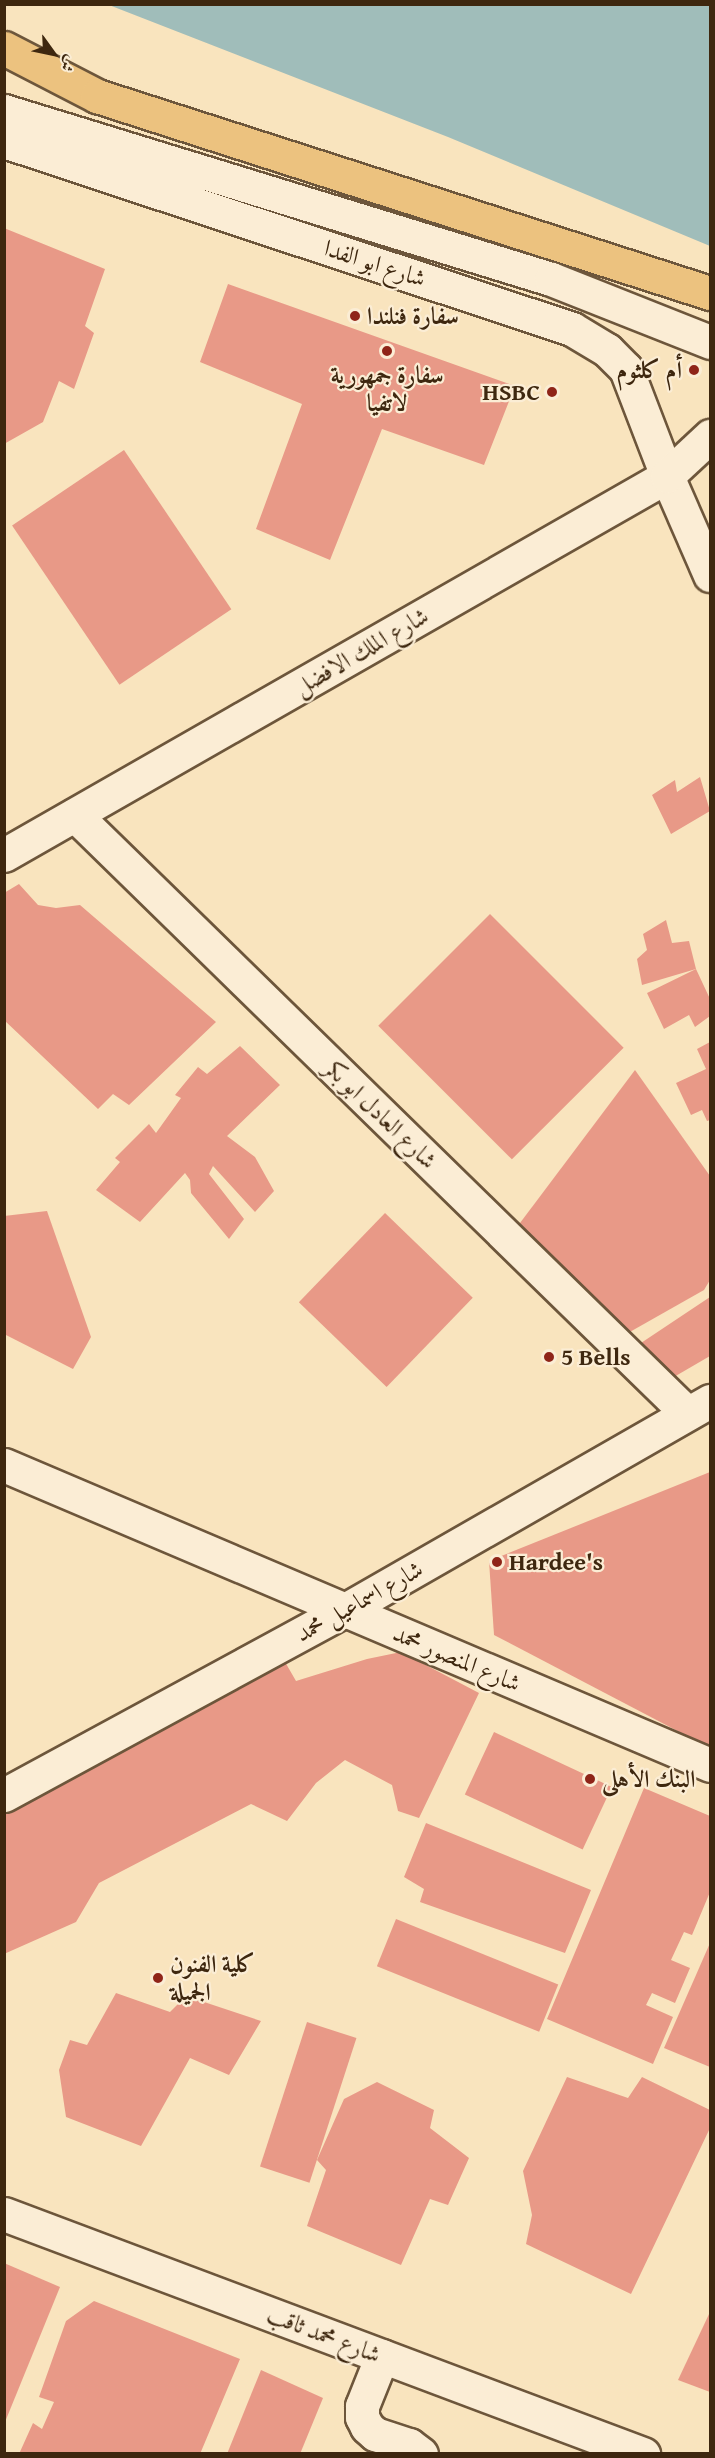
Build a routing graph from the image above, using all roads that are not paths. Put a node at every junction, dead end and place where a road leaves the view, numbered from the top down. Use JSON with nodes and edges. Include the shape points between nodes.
{"nodes":[{"id":1,"x":4,"y":48,"type":"edge"},
{"id":2,"x":8,"y":122,"type":"edge"},
{"id":3,"x":711,"y":293,"type":"edge"},
{"id":4,"x":711,"y":342,"type":"edge"},
{"id":5,"x":711,"y":436,"type":"edge"},
{"id":6,"x":667,"y":476,"type":"junction"},
{"id":7,"x":711,"y":575,"type":"edge"},
{"id":8,"x":75,"y":815,"type":"junction"},
{"id":9,"x":4,"y":855,"type":"edge"},
{"id":10,"x":699,"y":1407,"type":"edge"},
{"id":11,"x":4,"y":1465,"type":"edge"},
{"id":12,"x":345,"y":1610,"type":"junction"},
{"id":13,"x":711,"y":1766,"type":"edge"},
{"id":14,"x":4,"y":1795,"type":"edge"},
{"id":15,"x":4,"y":2214,"type":"edge"},
{"id":16,"x":382,"y":2356,"type":"junction"},
{"id":17,"x":421,"y":2454,"type":"edge"},
{"id":18,"x":643,"y":2454,"type":"edge"}],
"edges":[{"from":1,"to":3,"type":"highway","via":[[97,96]]},
{"from":2,"to":4,"type":"street","name":"شارع ابو الفدا","via":[[551,279]]},
{"from":2,"to":6,"type":"street","name":"شارع ابو الفدا","via":[[572,329],[607,350],[626,369]]},
{"from":5,"to":6,"type":"street","name":"شارع الملك الافضل"},
{"from":6,"to":7,"type":"street","name":"شارع ابو الفدا"},
{"from":6,"to":8,"type":"street","name":"شارع الملك الافضل"},
{"from":8,"to":9,"type":"street","name":"شارع الملك الافضل"},
{"from":8,"to":10,"type":"street","name":"شارع العادل ابو بكر"},
{"from":10,"to":12,"type":"street","name":"شارع اسماعيل محمد"},
{"from":11,"to":12,"type":"street","name":"شارع المنصور محمد"},
{"from":12,"to":13,"type":"street","name":"شارع المنصور محمد"},
{"from":12,"to":14,"type":"street","name":"شارع اسماعيل محمد"},
{"from":15,"to":16,"type":"street","name":"شارع محمد ثاقب"},
{"from":16,"to":17,"type":"street","via":[[362,2406],[362,2417],[375,2434],[409,2445]]},
{"from":16,"to":18,"type":"street","name":"شارع محمد ثاقب"}]}
